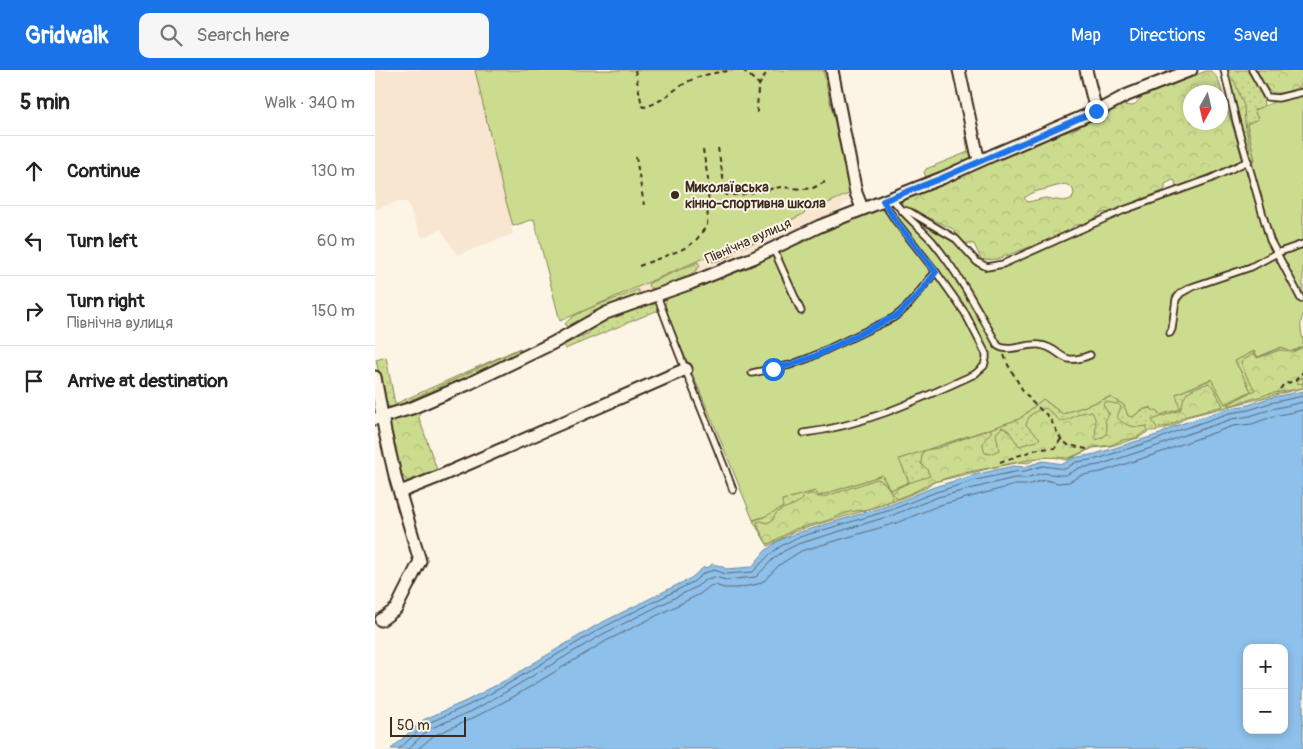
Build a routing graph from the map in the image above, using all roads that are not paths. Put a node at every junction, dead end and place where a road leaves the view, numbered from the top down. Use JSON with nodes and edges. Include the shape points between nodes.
{"nodes":[{"id":1,"x":832,"y":70,"type":"edge"},
{"id":2,"x":959,"y":70,"type":"edge"},
{"id":3,"x":1086,"y":70,"type":"edge"},
{"id":4,"x":1191,"y":70,"type":"edge"},
{"id":5,"x":1224,"y":70,"type":"edge"},
{"id":6,"x":1252,"y":70,"type":"edge"},
{"id":7,"x":1303,"y":92,"type":"edge"},
{"id":8,"x":1096,"y":111,"type":"junction"},
{"id":9,"x":980,"y":160,"type":"junction"},
{"id":10,"x":1248,"y":161,"type":"junction"},
{"id":11,"x":888,"y":199,"type":"junction"},
{"id":12,"x":862,"y":208,"type":"junction"},
{"id":13,"x":903,"y":210,"type":"junction"},
{"id":14,"x":1303,"y":244,"type":"edge"},
{"id":15,"x":773,"y":248,"type":"junction"},
{"id":16,"x":1277,"y":254,"type":"junction"},
{"id":17,"x":936,"y":272,"type":"junction"},
{"id":18,"x":657,"y":295,"type":"junction"},
{"id":19,"x":1301,"y":299,"type":"dead end"},
{"id":20,"x":801,"y":312,"type":"dead end"},
{"id":21,"x":1170,"y":333,"type":"dead end"},
{"id":22,"x":1090,"y":355,"type":"dead end"},
{"id":23,"x":686,"y":369,"type":"junction"},
{"id":24,"x":752,"y":373,"type":"dead end"},
{"id":25,"x":375,"y":377,"type":"edge"},
{"id":26,"x":379,"y":418,"type":"edge"},
{"id":27,"x":804,"y":433,"type":"dead end"},
{"id":28,"x":733,"y":490,"type":"dead end"},
{"id":29,"x":400,"y":492,"type":"junction"},
{"id":30,"x":381,"y":620,"type":"dead end"}],
"edges":[{"from":1,"to":12,"type":"street","via":[[856,193]]},
{"from":2,"to":9,"type":"street"},
{"from":3,"to":8,"type":"street"},
{"from":4,"to":8,"type":"street","name":"Північна вулиця"},
{"from":5,"to":10,"type":"lane"},
{"from":6,"to":7,"type":"lane","via":[[1267,97],[1278,98]]},
{"from":8,"to":9,"type":"street","name":"Північна вулиця"},
{"from":9,"to":11,"type":"street","name":"Північна вулиця"},
{"from":10,"to":13,"type":"lane","via":[[1210,179],[1123,210],[1003,264],[987,267],[977,262],[956,239]]},
{"from":10,"to":16,"type":"lane","via":[[1269,240]]},
{"from":11,"to":12,"type":"street","name":"Північна вулиця"},
{"from":11,"to":13,"type":"lane"},
{"from":11,"to":17,"type":"lane","via":[[895,220]]},
{"from":12,"to":15,"type":"street","name":"Північна вулиця"},
{"from":13,"to":22,"type":"lane","via":[[952,267],[998,346],[1039,344],[1073,360]]},
{"from":14,"to":16,"type":"lane"},
{"from":15,"to":18,"type":"street","name":"Північна вулиця"},
{"from":15,"to":20,"type":"lane"},
{"from":16,"to":19,"type":"lane"},
{"from":16,"to":21,"type":"lane","via":[[1181,293],[1175,299]]},
{"from":17,"to":24,"type":"lane","via":[[917,296],[893,318],[809,358]]},
{"from":17,"to":27,"type":"lane","via":[[965,313],[986,354],[984,366],[975,374],[896,408],[837,428]]},
{"from":18,"to":23,"type":"lane"},
{"from":18,"to":26,"type":"street","name":"Північна вулиця","via":[[606,313],[468,384]]},
{"from":23,"to":28,"type":"lane"},
{"from":23,"to":29,"type":"street"},
{"from":25,"to":26,"type":"street"},
{"from":26,"to":29,"type":"street"},
{"from":29,"to":30,"type":"street","via":[[420,562],[396,609]]}]}
